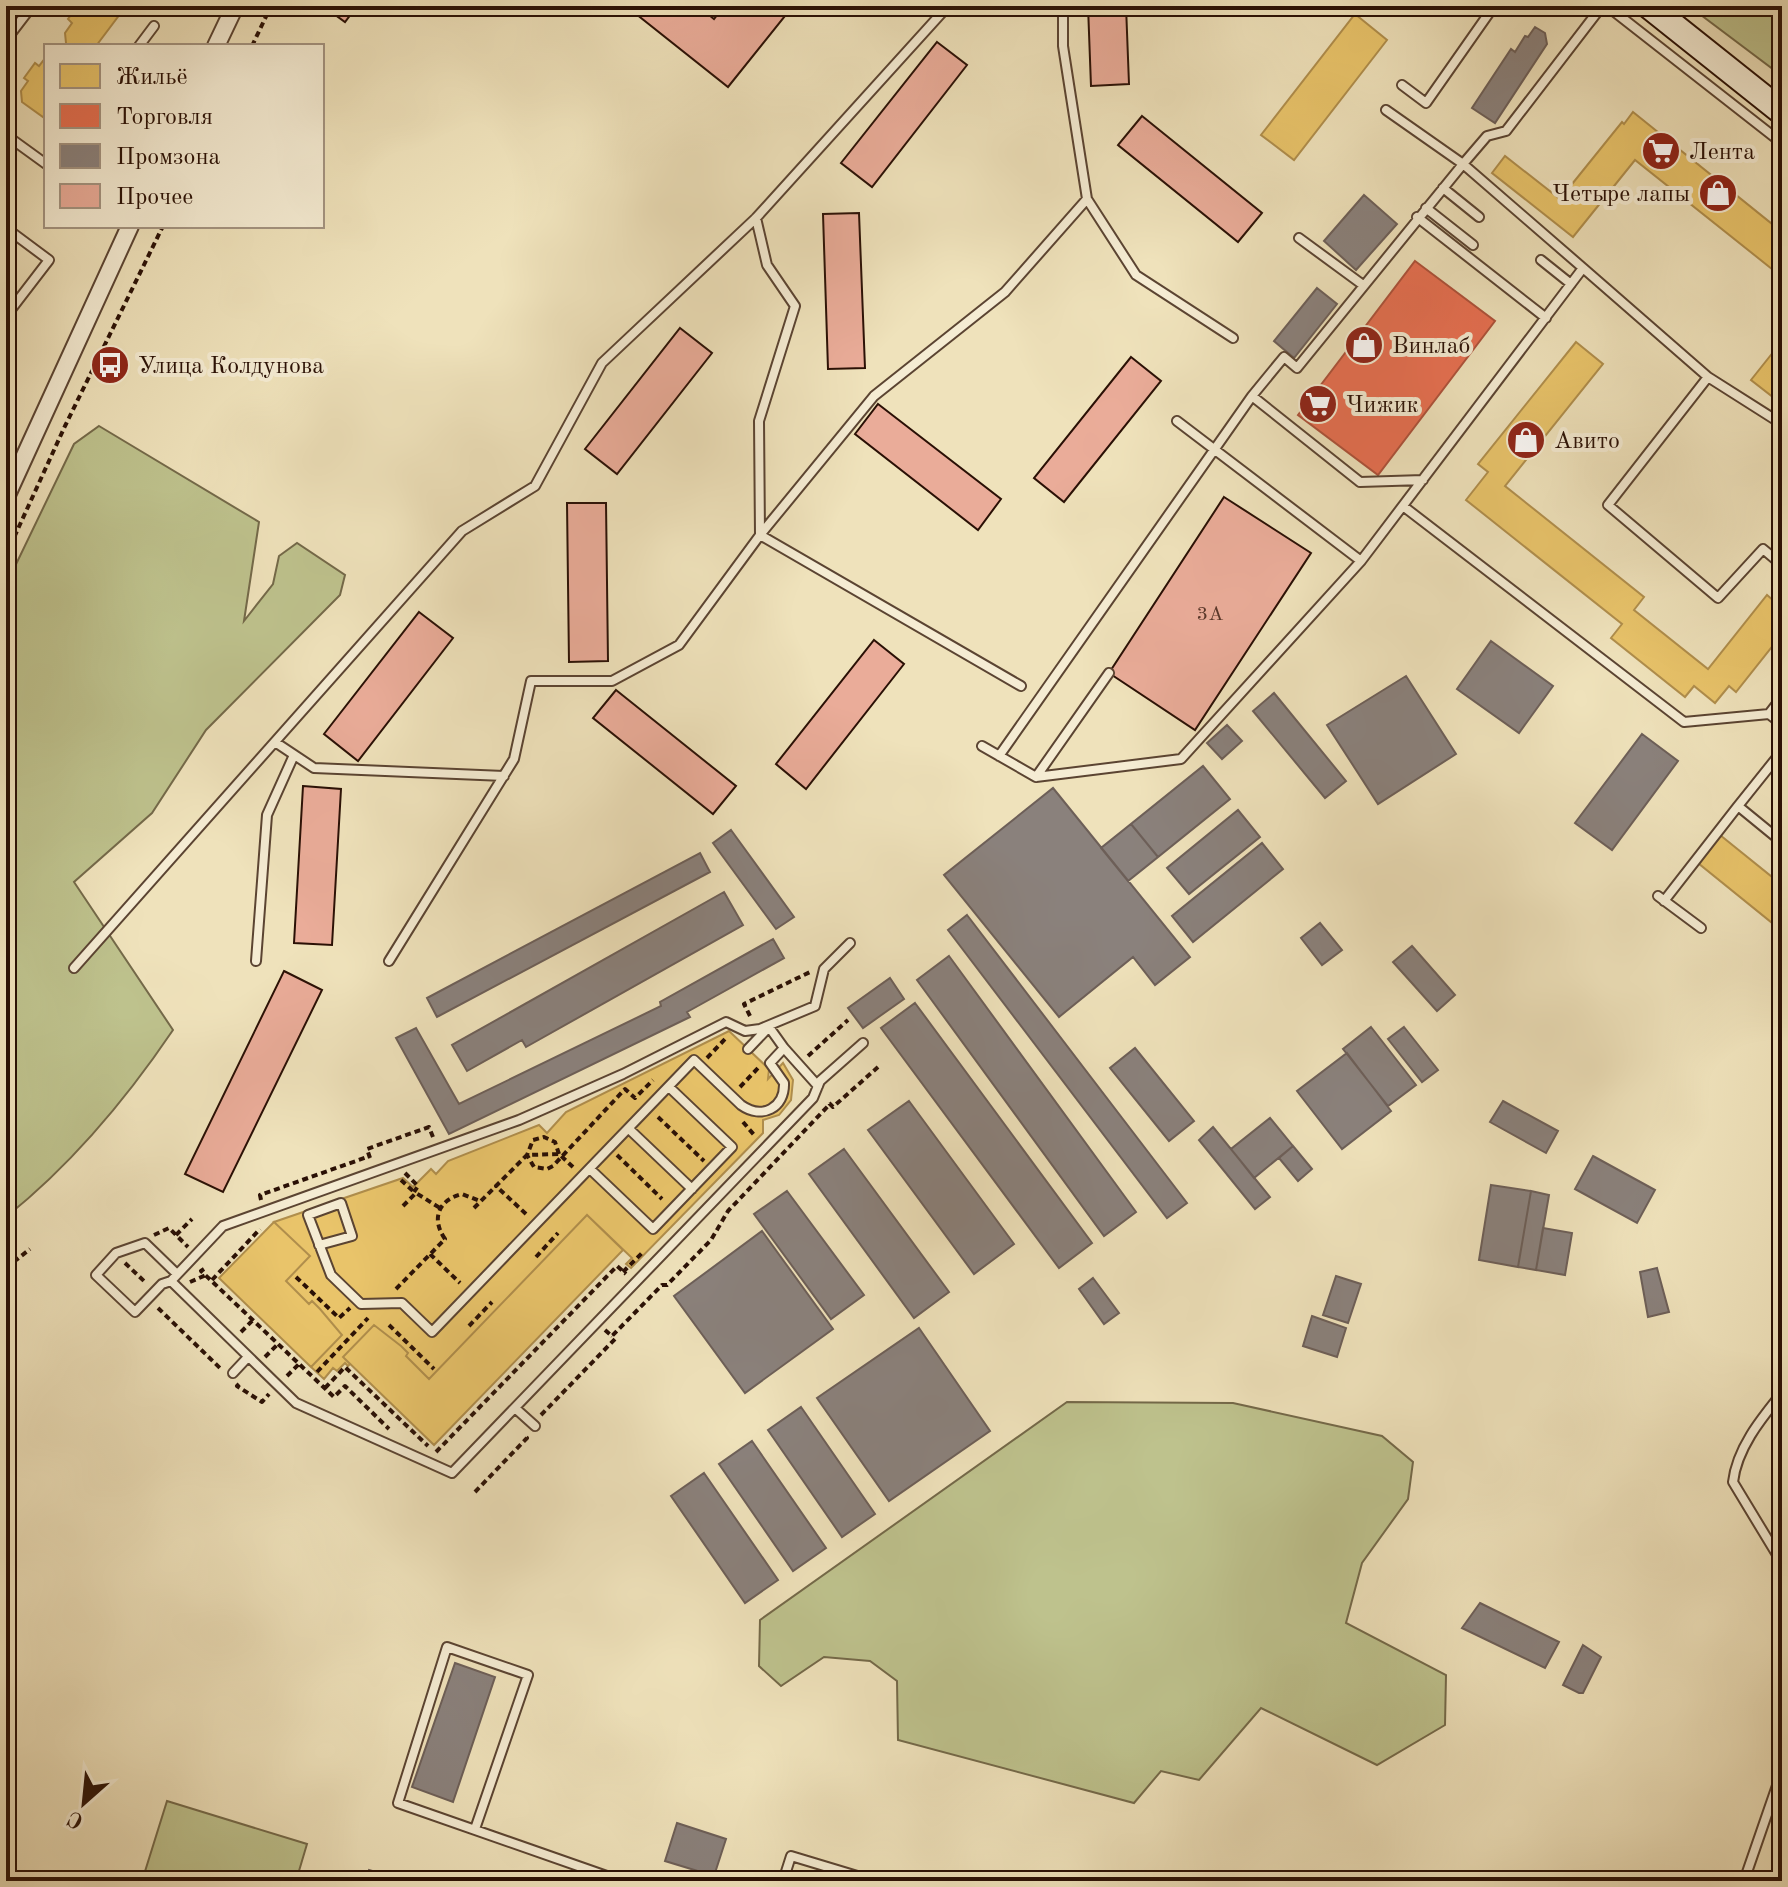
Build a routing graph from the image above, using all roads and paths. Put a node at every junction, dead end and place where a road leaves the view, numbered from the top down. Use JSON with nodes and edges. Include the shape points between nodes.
{"nodes":[{"id":1,"x":32,"y":6,"type":"edge"},
{"id":2,"x":235,"y":6,"type":"edge"},
{"id":3,"x":271,"y":6,"type":"edge"},
{"id":4,"x":948,"y":6,"type":"edge"},
{"id":5,"x":1063,"y":6,"type":"edge"},
{"id":6,"x":1494,"y":6,"type":"edge"},
{"id":7,"x":1604,"y":6,"type":"edge"},
{"id":8,"x":1649,"y":6,"type":"edge"},
{"id":9,"x":154,"y":26,"type":"dead end"},
{"id":10,"x":6,"y":40,"type":"edge"},
{"id":11,"x":140,"y":44,"type":"edge"},
{"id":12,"x":217,"y":44,"type":"edge"},
{"id":13,"x":253,"y":44,"type":"edge"},
{"id":14,"x":1402,"y":85,"type":"dead end"},
{"id":15,"x":1386,"y":110,"type":"dead end"},
{"id":16,"x":1782,"y":112,"type":"edge"},
{"id":17,"x":6,"y":135,"type":"edge"},
{"id":18,"x":1782,"y":143,"type":"edge"},
{"id":19,"x":44,"y":163,"type":"edge"},
{"id":20,"x":1463,"y":164,"type":"junction"},
{"id":21,"x":1443,"y":188,"type":"junction"},
{"id":22,"x":1087,"y":199,"type":"junction"},
{"id":23,"x":1426,"y":208,"type":"junction"},
{"id":24,"x":1417,"y":217,"type":"junction"},
{"id":25,"x":1479,"y":217,"type":"dead end"},
{"id":26,"x":756,"y":218,"type":"junction"},
{"id":27,"x":6,"y":228,"type":"edge"},
{"id":28,"x":128,"y":228,"type":"edge"},
{"id":29,"x":162,"y":228,"type":"edge"},
{"id":30,"x":1299,"y":238,"type":"dead end"},
{"id":31,"x":1473,"y":245,"type":"dead end"},
{"id":32,"x":1541,"y":260,"type":"dead end"},
{"id":33,"x":1583,"y":268,"type":"junction"},
{"id":34,"x":1571,"y":284,"type":"junction"},
{"id":35,"x":1363,"y":285,"type":"junction"},
{"id":36,"x":6,"y":316,"type":"edge"},
{"id":37,"x":1546,"y":318,"type":"junction"},
{"id":38,"x":1233,"y":338,"type":"dead end"},
{"id":39,"x":1708,"y":377,"type":"junction"},
{"id":40,"x":1252,"y":396,"type":"junction"},
{"id":41,"x":1177,"y":421,"type":"dead end"},
{"id":42,"x":1782,"y":424,"type":"edge"},
{"id":43,"x":1213,"y":449,"type":"junction"},
{"id":44,"x":1423,"y":480,"type":"junction"},
{"id":45,"x":6,"y":497,"type":"edge"},
{"id":46,"x":1403,"y":506,"type":"junction"},
{"id":47,"x":760,"y":535,"type":"junction"},
{"id":48,"x":6,"y":555,"type":"edge"},
{"id":49,"x":1361,"y":561,"type":"junction"},
{"id":50,"x":1782,"y":565,"type":"edge"},
{"id":51,"x":1109,"y":673,"type":"dead end"},
{"id":52,"x":1021,"y":686,"type":"dead end"},
{"id":53,"x":1782,"y":697,"type":"edge"},
{"id":54,"x":1769,"y":714,"type":"junction"},
{"id":55,"x":1782,"y":724,"type":"edge"},
{"id":56,"x":275,"y":742,"type":"junction"},
{"id":57,"x":982,"y":746,"type":"dead end"},
{"id":58,"x":1782,"y":751,"type":"edge"},
{"id":59,"x":294,"y":755,"type":"junction"},
{"id":60,"x":999,"y":756,"type":"junction"},
{"id":61,"x":504,"y":776,"type":"junction"},
{"id":62,"x":1036,"y":777,"type":"junction"},
{"id":63,"x":1738,"y":806,"type":"junction"},
{"id":64,"x":1782,"y":842,"type":"edge"},
{"id":65,"x":1701,"y":928,"type":"dead end"},
{"id":66,"x":850,"y":943,"type":"dead end"},
{"id":67,"x":256,"y":961,"type":"dead end"},
{"id":68,"x":389,"y":961,"type":"dead end"},
{"id":69,"x":820,"y":967,"type":"dead end"},
{"id":70,"x":74,"y":968,"type":"dead end"},
{"id":71,"x":752,"y":1020,"type":"dead end"},
{"id":72,"x":848,"y":1020,"type":"dead end"},
{"id":73,"x":769,"y":1027,"type":"junction"},
{"id":74,"x":727,"y":1038,"type":"dead end"},
{"id":75,"x":863,"y":1043,"type":"dead end"},
{"id":76,"x":784,"y":1048,"type":"junction"},
{"id":77,"x":748,"y":1053,"type":"joint"},
{"id":78,"x":804,"y":1060,"type":"dead end"},
{"id":79,"x":701,"y":1066,"type":"junction"},
{"id":80,"x":878,"y":1067,"type":"dead end"},
{"id":81,"x":657,"y":1075,"type":"dead end"},
{"id":82,"x":818,"y":1086,"type":"junction"},
{"id":83,"x":669,"y":1087,"type":"junction"},
{"id":84,"x":738,"y":1089,"type":"dead end"},
{"id":85,"x":823,"y":1096,"type":"dead end"},
{"id":86,"x":635,"y":1098,"type":"junction"},
{"id":87,"x":830,"y":1104,"type":"junction"},
{"id":88,"x":647,"y":1110,"type":"junction"},
{"id":89,"x":735,"y":1115,"type":"dead end"},
{"id":90,"x":629,"y":1129,"type":"junction"},
{"id":91,"x":746,"y":1145,"type":"dead end"},
{"id":92,"x":610,"y":1148,"type":"junction"},
{"id":93,"x":527,"y":1155,"type":"junction"},
{"id":94,"x":560,"y":1155,"type":"junction"},
{"id":95,"x":415,"y":1167,"type":"dead end"},
{"id":96,"x":712,"y":1168,"type":"junction"},
{"id":97,"x":590,"y":1169,"type":"junction"},
{"id":98,"x":403,"y":1172,"type":"dead end"},
{"id":99,"x":582,"y":1177,"type":"junction"},
{"id":100,"x":401,"y":1180,"type":"dead end"},
{"id":101,"x":412,"y":1180,"type":"dead end"},
{"id":102,"x":496,"y":1186,"type":"junction"},
{"id":103,"x":692,"y":1189,"type":"junction"},
{"id":104,"x":415,"y":1192,"type":"junction"},
{"id":105,"x":480,"y":1201,"type":"junction"},
{"id":106,"x":403,"y":1206,"type":"dead end"},
{"id":107,"x":440,"y":1208,"type":"junction"},
{"id":108,"x":474,"y":1208,"type":"dead end"},
{"id":109,"x":672,"y":1209,"type":"junction"},
{"id":110,"x":192,"y":1219,"type":"dead end"},
{"id":111,"x":537,"y":1224,"type":"junction"},
{"id":112,"x":253,"y":1226,"type":"dead end"},
{"id":113,"x":558,"y":1233,"type":"dead end"},
{"id":114,"x":176,"y":1235,"type":"junction"},
{"id":115,"x":145,"y":1243,"type":"junction"},
{"id":116,"x":651,"y":1243,"type":"dead end"},
{"id":117,"x":319,"y":1245,"type":"junction"},
{"id":118,"x":30,"y":1249,"type":"dead end"},
{"id":119,"x":115,"y":1254,"type":"junction"},
{"id":120,"x":196,"y":1254,"type":"junction"},
{"id":121,"x":430,"y":1254,"type":"junction"},
{"id":122,"x":536,"y":1257,"type":"dead end"},
{"id":123,"x":6,"y":1268,"type":"edge"},
{"id":124,"x":206,"y":1275,"type":"junction"},
{"id":125,"x":296,"y":1277,"type":"dead end"},
{"id":126,"x":212,"y":1280,"type":"junction"},
{"id":127,"x":175,"y":1281,"type":"junction"},
{"id":128,"x":155,"y":1292,"type":"junction"},
{"id":129,"x":470,"y":1293,"type":"junction"},
{"id":130,"x":357,"y":1300,"type":"junction"},
{"id":131,"x":492,"y":1302,"type":"dead end"},
{"id":132,"x":236,"y":1303,"type":"junction"},
{"id":133,"x":383,"y":1303,"type":"junction"},
{"id":134,"x":230,"y":1310,"type":"dead end"},
{"id":135,"x":253,"y":1320,"type":"junction"},
{"id":136,"x":597,"y":1322,"type":"junction"},
{"id":137,"x":233,"y":1324,"type":"dead end"},
{"id":138,"x":389,"y":1325,"type":"dead end"},
{"id":139,"x":469,"y":1326,"type":"dead end"},
{"id":140,"x":248,"y":1357,"type":"junction"},
{"id":141,"x":434,"y":1369,"type":"dead end"},
{"id":142,"x":223,"y":1370,"type":"dead end"},
{"id":143,"x":317,"y":1372,"type":"dead end"},
{"id":144,"x":233,"y":1373,"type":"dead end"},
{"id":145,"x":325,"y":1388,"type":"junction"},
{"id":146,"x":1782,"y":1393,"type":"edge"},
{"id":147,"x":515,"y":1408,"type":"junction"},
{"id":148,"x":535,"y":1426,"type":"dead end"},
{"id":149,"x":391,"y":1431,"type":"dead end"},
{"id":150,"x":414,"y":1442,"type":"dead end"},
{"id":151,"x":436,"y":1453,"type":"junction"},
{"id":152,"x":1782,"y":1563,"type":"edge"},
{"id":153,"x":1782,"y":1771,"type":"edge"},
{"id":154,"x":475,"y":1829,"type":"junction"},
{"id":155,"x":621,"y":1881,"type":"edge"},
{"id":156,"x":783,"y":1881,"type":"edge"},
{"id":157,"x":874,"y":1881,"type":"edge"},
{"id":158,"x":1744,"y":1881,"type":"edge"}],
"edges":[{"from":1,"to":10,"type":"lane"},
{"from":2,"to":12,"type":"street"},
{"from":3,"to":13,"type":"path"},
{"from":4,"to":26,"type":"lane"},
{"from":5,"to":22,"type":"lane","via":[[1063,46]]},
{"from":6,"to":14,"type":"lane","via":[[1426,103]]},
{"from":7,"to":18,"type":"lane"},
{"from":7,"to":20,"type":"lane","via":[[1506,131],[1487,136]]},
{"from":8,"to":16,"type":"main road"},
{"from":9,"to":11,"type":"lane"},
{"from":15,"to":20,"type":"lane"},
{"from":17,"to":19,"type":"lane"},
{"from":20,"to":21,"type":"lane"},
{"from":20,"to":33,"type":"lane"},
{"from":21,"to":23,"type":"lane"},
{"from":21,"to":25,"type":"lane"},
{"from":22,"to":38,"type":"lane","via":[[1136,275]]},
{"from":22,"to":47,"type":"lane","via":[[1005,292],[874,396]]},
{"from":23,"to":24,"type":"lane"},
{"from":23,"to":31,"type":"lane"},
{"from":24,"to":35,"type":"lane"},
{"from":24,"to":37,"type":"lane"},
{"from":26,"to":47,"type":"lane","via":[[767,265],[795,306],[759,421]]},
{"from":26,"to":56,"type":"lane","via":[[602,363],[535,486],[462,531]]},
{"from":27,"to":36,"type":"lane","via":[[49,260]]},
{"from":28,"to":45,"type":"street"},
{"from":29,"to":48,"type":"path"},
{"from":30,"to":35,"type":"lane"},
{"from":32,"to":34,"type":"lane"},
{"from":33,"to":34,"type":"lane"},
{"from":33,"to":39,"type":"lane"},
{"from":34,"to":37,"type":"lane"},
{"from":35,"to":40,"type":"lane","via":[[1297,368],[1284,357]]},
{"from":37,"to":44,"type":"lane"},
{"from":39,"to":42,"type":"lane"},
{"from":39,"to":50,"type":"lane","via":[[1608,505],[1718,598],[1763,549]]},
{"from":40,"to":43,"type":"lane"},
{"from":40,"to":44,"type":"lane","via":[[1360,482]]},
{"from":41,"to":43,"type":"lane"},
{"from":43,"to":49,"type":"lane"},
{"from":43,"to":60,"type":"lane"},
{"from":44,"to":46,"type":"lane"},
{"from":46,"to":49,"type":"lane"},
{"from":46,"to":54,"type":"lane","via":[[1684,722]]},
{"from":47,"to":52,"type":"lane"},
{"from":47,"to":61,"type":"lane","via":[[679,645],[612,681],[531,681],[514,759]]},
{"from":49,"to":62,"type":"lane","via":[[1181,759]]},
{"from":51,"to":62,"type":"lane"},
{"from":53,"to":54,"type":"lane"},
{"from":54,"to":55,"type":"lane"},
{"from":56,"to":59,"type":"lane"},
{"from":56,"to":70,"type":"lane"},
{"from":57,"to":60,"type":"lane"},
{"from":58,"to":63,"type":"lane"},
{"from":59,"to":61,"type":"lane","via":[[314,768]]},
{"from":59,"to":67,"type":"lane","via":[[267,815]]},
{"from":60,"to":62,"type":"lane"},
{"from":61,"to":68,"type":"lane"},
{"from":63,"to":64,"type":"lane"},
{"from":63,"to":65,"type":"lane","via":[[1661,899]]},
{"from":66,"to":73,"type":"lane","via":[[824,969],[815,1006]]},
{"from":69,"to":71,"type":"path","via":[[744,1004]]},
{"from":72,"to":78,"type":"path"},
{"from":73,"to":76,"type":"lane"},
{"from":73,"to":77,"type":"lane"},
{"from":73,"to":120,"type":"lane","via":[[745,1031],[726,1022],[519,1120],[223,1226]]},
{"from":74,"to":79,"type":"path"},
{"from":75,"to":82,"type":"lane"},
{"from":76,"to":79,"type":"lane","via":[[770,1063],[784,1083],[783,1098],[764,1113],[741,1105]]},
{"from":76,"to":82,"type":"lane"},
{"from":77,"to":84,"type":"path","via":[[759,1068]]},
{"from":79,"to":83,"type":"lane","via":[[694,1060]]},
{"from":80,"to":87,"type":"path","via":[[833,1107]]},
{"from":81,"to":86,"type":"path"},
{"from":82,"to":136,"type":"lane","via":[[813,1098]]},
{"from":83,"to":88,"type":"lane"},
{"from":83,"to":96,"type":"lane","via":[[732,1147]]},
{"from":85,"to":87,"type":"path"},
{"from":86,"to":88,"type":"path"},
{"from":86,"to":94,"type":"path","via":[[625,1089]]},
{"from":87,"to":136,"type":"path","via":[[728,1211],[711,1240],[667,1285],[612,1336]]},
{"from":88,"to":90,"type":"lane"},
{"from":88,"to":96,"type":"path"},
{"from":89,"to":91,"type":"path","via":[[756,1135]]},
{"from":90,"to":92,"type":"lane"},
{"from":90,"to":103,"type":"lane"},
{"from":92,"to":97,"type":"lane"},
{"from":92,"to":109,"type":"path"},
{"from":93,"to":94,"type":"path"},
{"from":93,"to":94,"type":"path","via":[[540,1169],[553,1166]]},
{"from":93,"to":94,"type":"path","via":[[533,1140],[544,1137],[555,1142]]},
{"from":93,"to":102,"type":"path"},
{"from":94,"to":99,"type":"path"},
{"from":95,"to":98,"type":"path"},
{"from":96,"to":103,"type":"lane"},
{"from":97,"to":99,"type":"lane"},
{"from":97,"to":109,"type":"lane","via":[[653,1229]]},
{"from":99,"to":111,"type":"lane"},
{"from":100,"to":104,"type":"path"},
{"from":101,"to":104,"type":"path","via":[[418,1186]]},
{"from":102,"to":105,"type":"path"},
{"from":102,"to":111,"type":"path"},
{"from":103,"to":109,"type":"lane"},
{"from":104,"to":106,"type":"path"},
{"from":104,"to":107,"type":"path"},
{"from":105,"to":107,"type":"path","via":[[462,1194]]},
{"from":105,"to":108,"type":"path"},
{"from":107,"to":121,"type":"path","via":[[437,1223],[445,1239]]},
{"from":110,"to":114,"type":"path"},
{"from":111,"to":129,"type":"lane"},
{"from":112,"to":126,"type":"path","via":[[268,1221]]},
{"from":113,"to":122,"type":"path"},
{"from":114,"to":115,"type":"path","via":[[169,1228]]},
{"from":114,"to":120,"type":"path"},
{"from":115,"to":119,"type":"lane"},
{"from":115,"to":127,"type":"lane"},
{"from":116,"to":151,"type":"path","via":[[625,1274],[617,1266]]},
{"from":117,"to":117,"type":"lane","via":[[352,1236],[341,1203],[308,1215]]},
{"from":117,"to":130,"type":"lane","via":[[331,1275]]},
{"from":118,"to":123,"type":"path"},
{"from":119,"to":128,"type":"path"},
{"from":119,"to":128,"type":"lane","via":[[96,1275],[135,1312]]},
{"from":120,"to":124,"type":"path","via":[[207,1265],[201,1271]]},
{"from":120,"to":127,"type":"lane"},
{"from":121,"to":129,"type":"path"},
{"from":121,"to":133,"type":"path"},
{"from":124,"to":126,"type":"path"},
{"from":124,"to":127,"type":"path"},
{"from":125,"to":130,"type":"path","via":[[339,1318]]},
{"from":126,"to":132,"type":"path"},
{"from":127,"to":128,"type":"lane"},
{"from":127,"to":140,"type":"lane"},
{"from":128,"to":142,"type":"path","via":[[161,1298],[154,1305]]},
{"from":129,"to":133,"type":"lane","via":[[432,1332],[402,1303]]},
{"from":130,"to":133,"type":"lane"},
{"from":131,"to":139,"type":"path"},
{"from":132,"to":134,"type":"path"},
{"from":132,"to":135,"type":"path"},
{"from":133,"to":143,"type":"path"},
{"from":135,"to":137,"type":"path","via":[[242,1332]]},
{"from":135,"to":145,"type":"path"},
{"from":136,"to":147,"type":"lane"},
{"from":138,"to":141,"type":"path"},
{"from":140,"to":144,"type":"lane"},
{"from":140,"to":147,"type":"lane","via":[[296,1403],[452,1473]]},
{"from":145,"to":149,"type":"path","via":[[334,1397],[345,1386]]},
{"from":145,"to":151,"type":"path","via":[[345,1367]]},
{"from":146,"to":152,"type":"lane","via":[[1755,1426],[1733,1482]]},
{"from":147,"to":148,"type":"lane"},
{"from":150,"to":151,"type":"path"},
{"from":153,"to":158,"type":"lane"},
{"from":154,"to":154,"type":"lane","via":[[528,1675],[447,1647],[398,1803]]},
{"from":154,"to":155,"type":"lane"},
{"from":156,"to":157,"type":"lane","via":[[791,1856]]}]}
